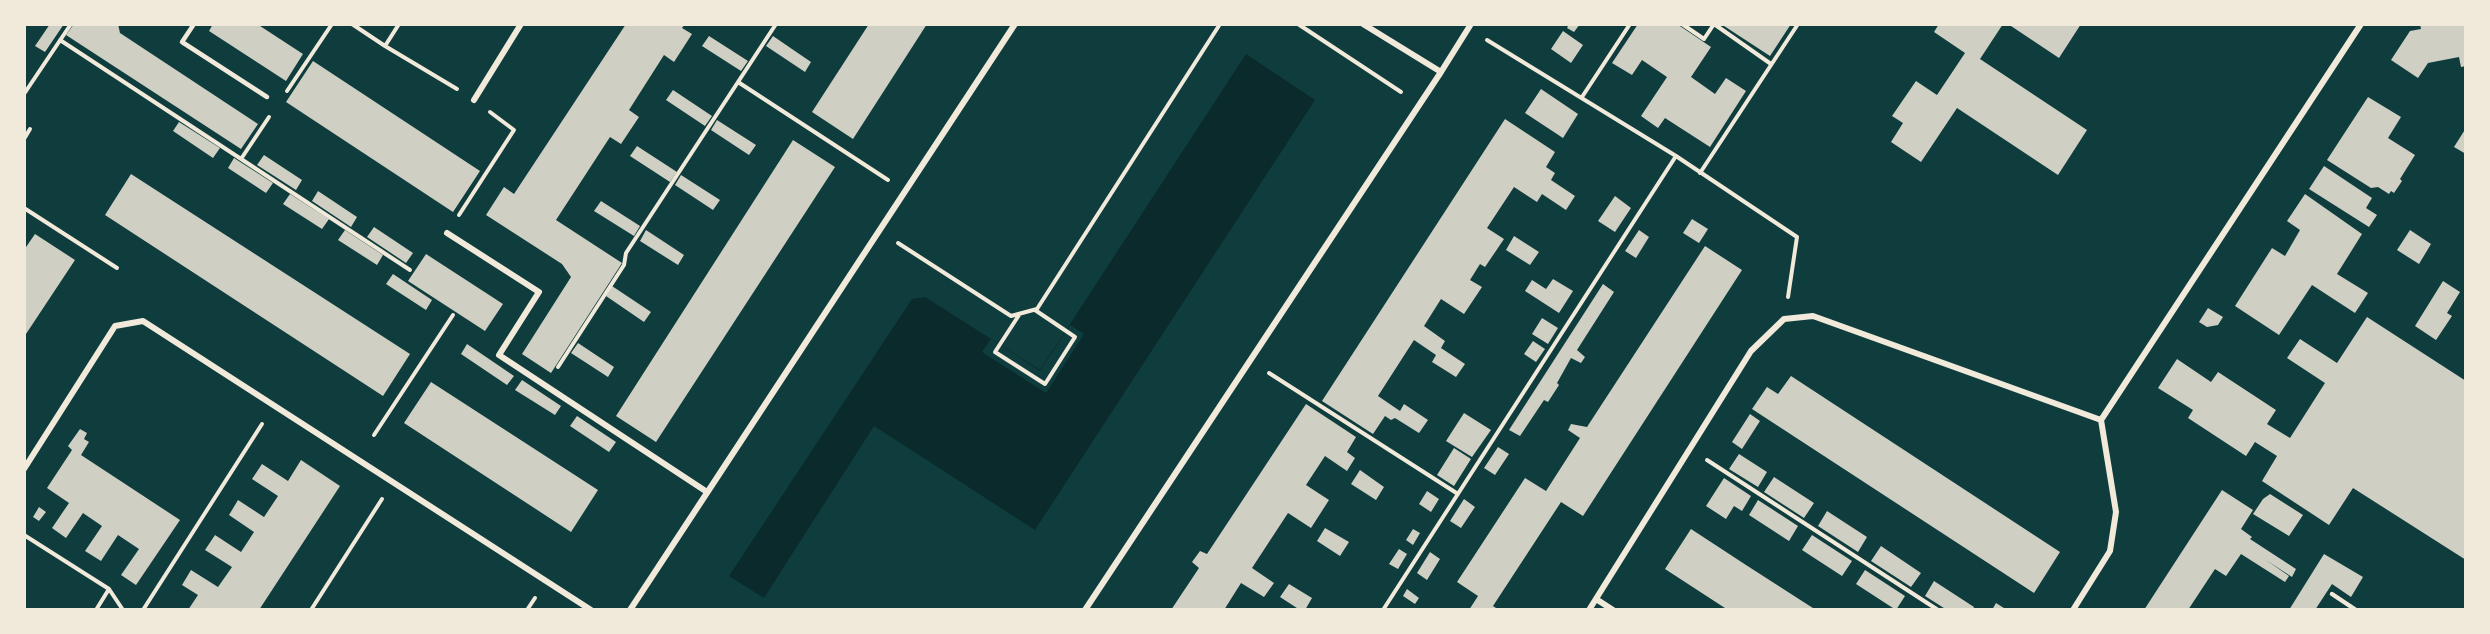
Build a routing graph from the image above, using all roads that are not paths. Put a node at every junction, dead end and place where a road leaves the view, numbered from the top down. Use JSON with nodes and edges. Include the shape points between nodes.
{"nodes":[{"id":1,"x":194,"y":24,"type":"edge"},
{"id":2,"x":521,"y":24,"type":"edge"},
{"id":3,"x":1015,"y":24,"type":"edge"},
{"id":4,"x":1363,"y":24,"type":"edge"},
{"id":5,"x":2361,"y":24,"type":"edge"},
{"id":6,"x":1469,"y":27,"type":"edge"},
{"id":7,"x":1441,"y":72,"type":"junction"},
{"id":8,"x":267,"y":97,"type":"road end"},
{"id":9,"x":474,"y":100,"type":"road end"},
{"id":10,"x":447,"y":233,"type":"road end"},
{"id":11,"x":2101,"y":420,"type":"junction"},
{"id":12,"x":24,"y":469,"type":"edge"},
{"id":13,"x":707,"y":492,"type":"junction"},
{"id":14,"x":2332,"y":594,"type":"dead end"},
{"id":15,"x":1596,"y":599,"type":"junction"},
{"id":16,"x":591,"y":610,"type":"edge"},
{"id":17,"x":630,"y":610,"type":"edge"},
{"id":18,"x":1085,"y":610,"type":"edge"},
{"id":19,"x":1589,"y":610,"type":"edge"},
{"id":20,"x":1613,"y":610,"type":"edge"},
{"id":21,"x":2073,"y":610,"type":"edge"},
{"id":22,"x":2356,"y":610,"type":"edge"}],
"edges":[{"from":1,"to":8,"type":"lane","via":[[182,42]]},
{"from":2,"to":9,"type":"street"},
{"from":3,"to":13,"type":"street"},
{"from":4,"to":7,"type":"street"},
{"from":5,"to":11,"type":"street"},
{"from":6,"to":7,"type":"street"},
{"from":7,"to":18,"type":"street"},
{"from":10,"to":13,"type":"street","via":[[539,292],[500,355]]},
{"from":11,"to":15,"type":"street","via":[[1813,316],[1784,319],[1751,351]]},
{"from":11,"to":21,"type":"street","via":[[2116,512],[2108,556]]},
{"from":12,"to":16,"type":"street","via":[[115,326],[144,321]]},
{"from":13,"to":17,"type":"street"},
{"from":14,"to":22,"type":"lane"},
{"from":15,"to":19,"type":"street"},
{"from":15,"to":20,"type":"street"}]}
